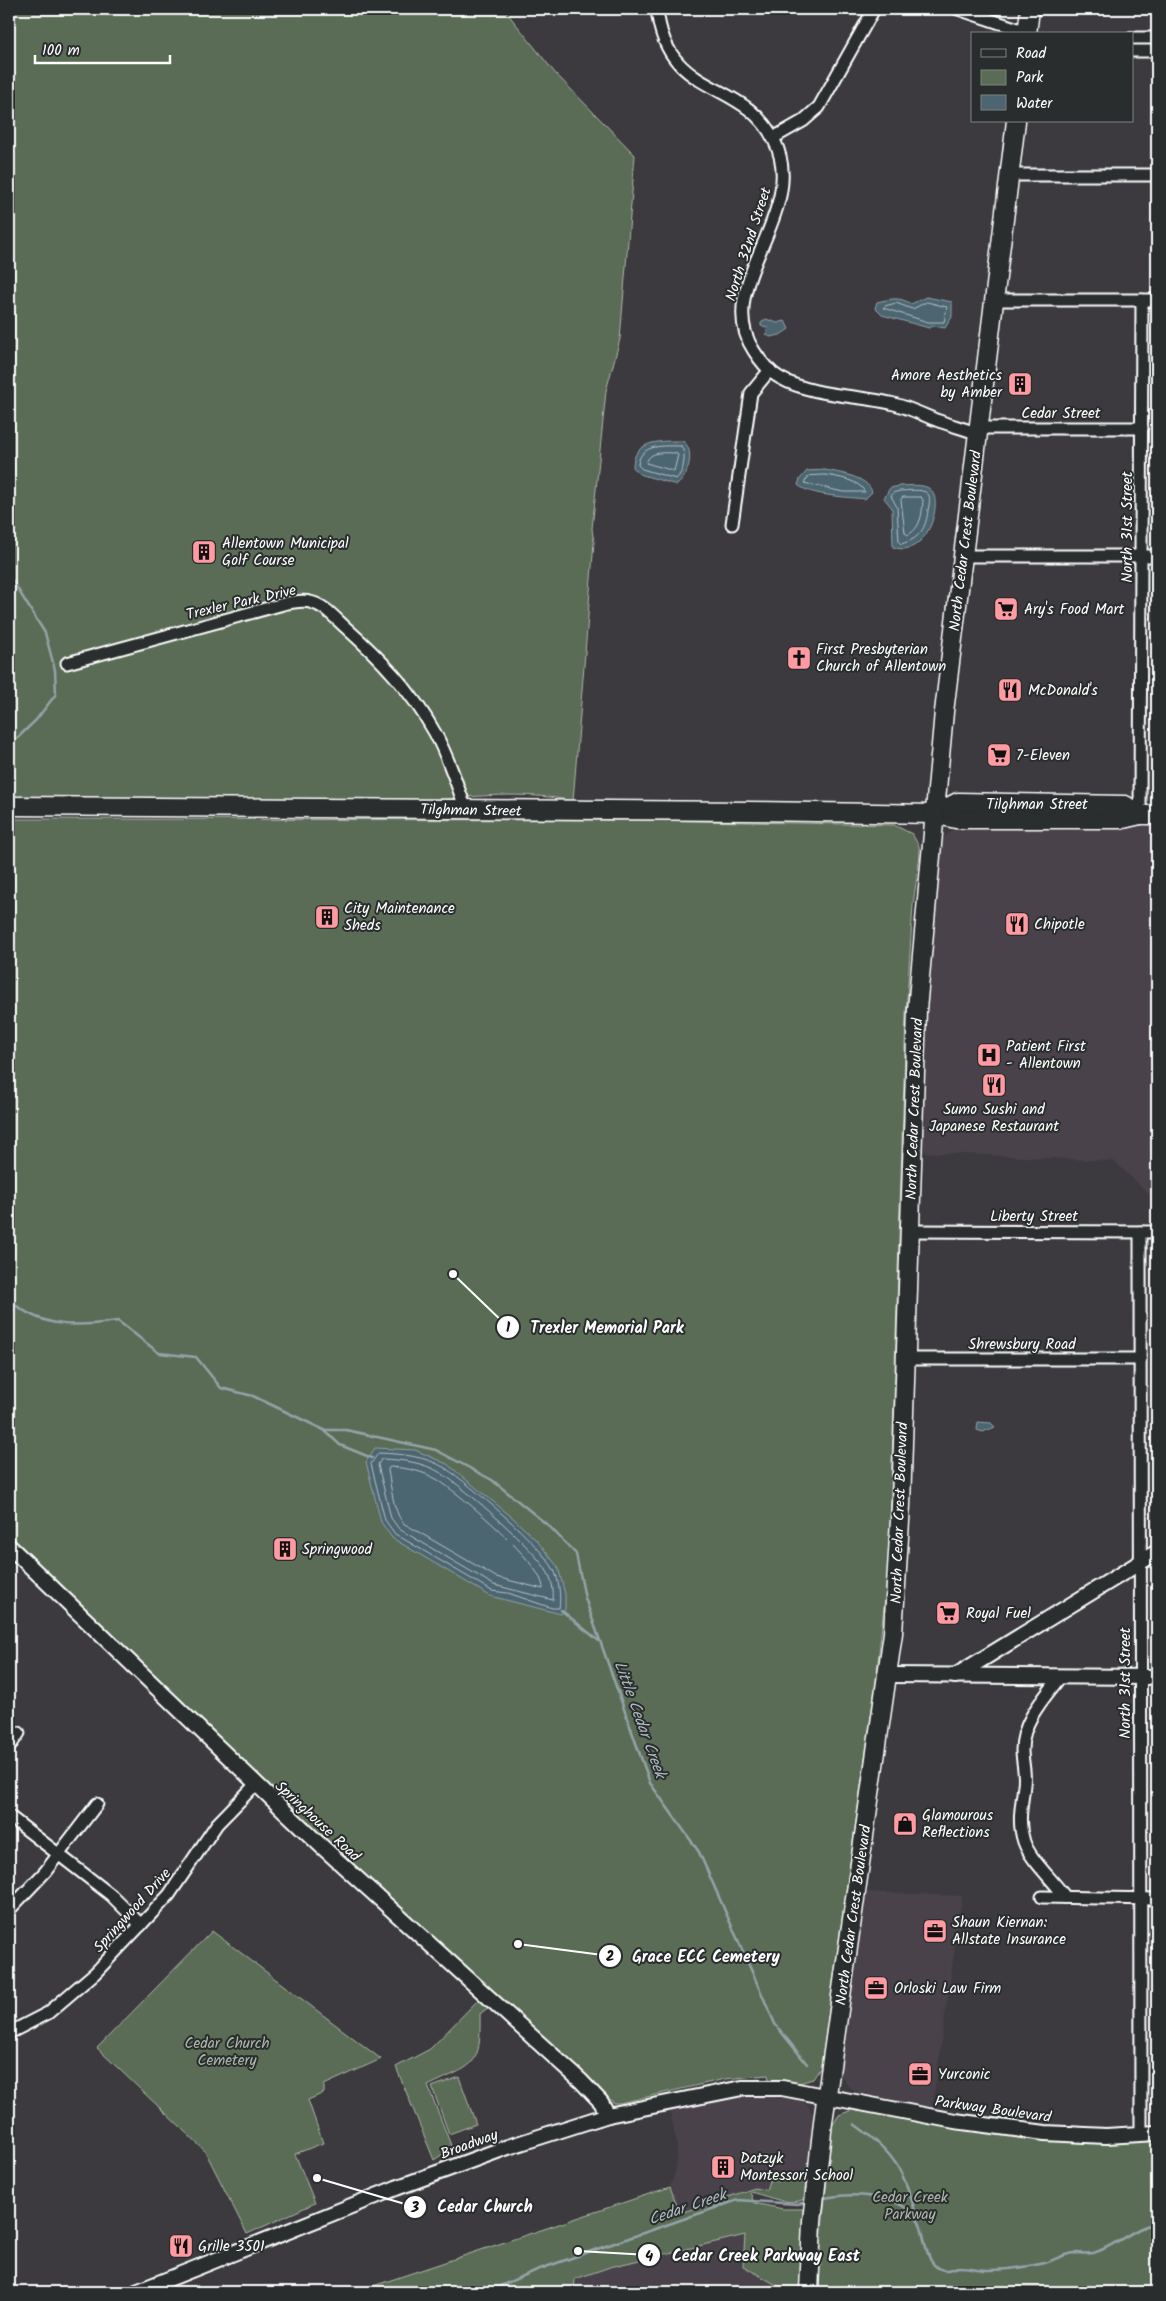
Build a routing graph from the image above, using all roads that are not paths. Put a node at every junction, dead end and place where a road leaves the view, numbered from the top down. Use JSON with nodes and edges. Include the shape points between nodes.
{"nodes":[{"id":1,"x":657,"y":9,"type":"edge"},
{"id":2,"x":874,"y":9,"type":"edge"},
{"id":3,"x":958,"y":9,"type":"edge"},
{"id":4,"x":1030,"y":9,"type":"edge"},
{"id":5,"x":1024,"y":32,"type":"edge"},
{"id":6,"x":1027,"y":32,"type":"edge"},
{"id":7,"x":1134,"y":38,"type":"edge"},
{"id":8,"x":1157,"y":38,"type":"edge"},
{"id":9,"x":1134,"y":51,"type":"edge"},
{"id":10,"x":1157,"y":51,"type":"edge"},
{"id":11,"x":1016,"y":122,"type":"edge"},
{"id":12,"x":774,"y":138,"type":"junction"},
{"id":13,"x":1010,"y":174,"type":"junction"},
{"id":14,"x":1157,"y":175,"type":"edge"},
{"id":15,"x":994,"y":300,"type":"junction"},
{"id":16,"x":1142,"y":300,"type":"junction"},
{"id":17,"x":1157,"y":300,"type":"edge"},
{"id":18,"x":770,"y":370,"type":"junction"},
{"id":19,"x":1142,"y":428,"type":"junction"},
{"id":20,"x":979,"y":431,"type":"junction"},
{"id":21,"x":732,"y":524,"type":"dead end"},
{"id":22,"x":963,"y":556,"type":"junction"},
{"id":23,"x":1142,"y":556,"type":"junction"},
{"id":24,"x":1157,"y":556,"type":"edge"},
{"id":25,"x":67,"y":662,"type":"dead end"},
{"id":26,"x":9,"y":806,"type":"edge"},
{"id":27,"x":466,"y":810,"type":"junction"},
{"id":28,"x":934,"y":814,"type":"junction"},
{"id":29,"x":1149,"y":815,"type":"edge"},
{"id":30,"x":910,"y":1231,"type":"junction"},
{"id":31,"x":1140,"y":1232,"type":"junction"},
{"id":32,"x":1157,"y":1232,"type":"edge"},
{"id":33,"x":1140,"y":1359,"type":"junction"},
{"id":34,"x":905,"y":1360,"type":"junction"},
{"id":35,"x":9,"y":1546,"type":"edge"},
{"id":36,"x":1157,"y":1552,"type":"edge"},
{"id":37,"x":1140,"y":1563,"type":"junction"},
{"id":38,"x":985,"y":1658,"type":"junction"},
{"id":39,"x":888,"y":1675,"type":"junction"},
{"id":40,"x":955,"y":1676,"type":"junction"},
{"id":41,"x":1011,"y":1676,"type":"junction"},
{"id":42,"x":1061,"y":1676,"type":"junction"},
{"id":43,"x":1140,"y":1677,"type":"junction"},
{"id":44,"x":1157,"y":1677,"type":"edge"},
{"id":45,"x":19,"y":1733,"type":"dead end"},
{"id":46,"x":9,"y":1747,"type":"edge"},
{"id":47,"x":256,"y":1784,"type":"junction"},
{"id":48,"x":97,"y":1804,"type":"dead end"},
{"id":49,"x":9,"y":1816,"type":"edge"},
{"id":50,"x":58,"y":1854,"type":"junction"},
{"id":51,"x":1042,"y":1897,"type":"dead end"},
{"id":52,"x":1065,"y":1897,"type":"junction"},
{"id":53,"x":1140,"y":1898,"type":"junction"},
{"id":54,"x":1157,"y":1898,"type":"edge"},
{"id":55,"x":9,"y":1910,"type":"edge"},
{"id":56,"x":141,"y":1925,"type":"junction"},
{"id":57,"x":9,"y":2033,"type":"edge"},
{"id":58,"x":827,"y":2096,"type":"junction"},
{"id":59,"x":608,"y":2115,"type":"junction"},
{"id":60,"x":1157,"y":2133,"type":"edge"},
{"id":61,"x":1141,"y":2134,"type":"junction"},
{"id":62,"x":136,"y":2292,"type":"edge"},
{"id":63,"x":809,"y":2292,"type":"edge"}],
"edges":[{"from":1,"to":12,"type":"street","via":[[662,36],[674,59],[697,79],[756,114]]},
{"from":2,"to":12,"type":"street","via":[[819,107]]},
{"from":3,"to":5,"type":"street"},
{"from":4,"to":6,"type":"main road"},
{"from":7,"to":8,"type":"street"},
{"from":9,"to":10,"type":"street"},
{"from":11,"to":13,"type":"main road","name":"North Cedar Crest Boulevard"},
{"from":12,"to":18,"type":"street","name":"North 32nd Street","via":[[782,165],[782,192],[741,312],[749,344]]},
{"from":13,"to":14,"type":"street"},
{"from":13,"to":15,"type":"main road","name":"North Cedar Crest Boulevard"},
{"from":15,"to":16,"type":"street"},
{"from":15,"to":20,"type":"main road","name":"North Cedar Crest Boulevard"},
{"from":16,"to":17,"type":"street"},
{"from":16,"to":19,"type":"street","name":"North 31st Street"},
{"from":18,"to":20,"type":"street","name":"Cedar Street","via":[[802,387],[892,403]]},
{"from":18,"to":21,"type":"street","via":[[751,393]]},
{"from":19,"to":20,"type":"street","name":"Cedar Street"},
{"from":19,"to":23,"type":"street","name":"North 31st Street"},
{"from":20,"to":22,"type":"main road","name":"North Cedar Crest Boulevard"},
{"from":22,"to":23,"type":"street"},
{"from":22,"to":28,"type":"main road","name":"North Cedar Crest Boulevard"},
{"from":23,"to":24,"type":"street"},
{"from":23,"to":29,"type":"street","name":"North 31st Street"},
{"from":25,"to":27,"type":"street","name":"Trexler Park Drive","via":[[288,603],[310,602],[327,611],[365,645],[395,675],[420,707],[450,765]]},
{"from":26,"to":27,"type":"main road","name":"Tilghman Street"},
{"from":27,"to":28,"type":"main road","name":"Tilghman Street"},
{"from":28,"to":29,"type":"main road","name":"Tilghman Street","via":[[956,819],[1020,820],[1123,819]]},
{"from":28,"to":30,"type":"main road","name":"North Cedar Crest Boulevard","via":[[917,1010]]},
{"from":30,"to":31,"type":"street","name":"Liberty Street"},
{"from":30,"to":34,"type":"main road","name":"North Cedar Crest Boulevard"},
{"from":31,"to":32,"type":"street","name":"Liberty Street"},
{"from":31,"to":33,"type":"street","name":"North 31st Street"},
{"from":33,"to":34,"type":"street","name":"Shrewsbury Road"},
{"from":33,"to":37,"type":"street","name":"North 31st Street"},
{"from":34,"to":39,"type":"main road","name":"North Cedar Crest Boulevard","via":[[899,1553]]},
{"from":35,"to":47,"type":"street","name":"Springhouse Road"},
{"from":36,"to":37,"type":"street"},
{"from":37,"to":38,"type":"street"},
{"from":37,"to":43,"type":"street","name":"North 31st Street"},
{"from":38,"to":40,"type":"street"},
{"from":38,"to":41,"type":"street","via":[[993,1668]]},
{"from":39,"to":40,"type":"street"},
{"from":39,"to":58,"type":"main road","name":"North Cedar Crest Boulevard"},
{"from":40,"to":41,"type":"street"},
{"from":41,"to":42,"type":"street"},
{"from":42,"to":43,"type":"street"},
{"from":42,"to":52,"type":"street","via":[[1026,1729],[1022,1750],[1024,1785],[1019,1813],[1024,1843]]},
{"from":43,"to":44,"type":"street"},
{"from":43,"to":53,"type":"street","name":"North 31st Street"},
{"from":45,"to":46,"type":"street"},
{"from":47,"to":56,"type":"street","name":"Springwood Drive","via":[[217,1824],[180,1881]]},
{"from":47,"to":59,"type":"street","name":"Springhouse Road","via":[[455,1969],[574,2074],[601,2102]]},
{"from":48,"to":50,"type":"street"},
{"from":49,"to":50,"type":"street"},
{"from":50,"to":55,"type":"street"},
{"from":50,"to":56,"type":"street"},
{"from":51,"to":52,"type":"street"},
{"from":52,"to":53,"type":"street"},
{"from":53,"to":54,"type":"street"},
{"from":53,"to":61,"type":"street","name":"North 31st Street"},
{"from":56,"to":57,"type":"street","name":"Springwood Drive","via":[[95,1973],[48,2013]]},
{"from":58,"to":59,"type":"street","name":"Broadway","via":[[782,2088],[742,2088]]},
{"from":58,"to":61,"type":"street","name":"Parkway Boulevard","via":[[994,2127],[1071,2135]]},
{"from":58,"to":63,"type":"main road","name":"North Cedar Crest Boulevard","via":[[816,2177]]},
{"from":59,"to":62,"type":"street","name":"Broadway","via":[[396,2188]]},
{"from":60,"to":61,"type":"street","name":"Parkway Boulevard"}]}
